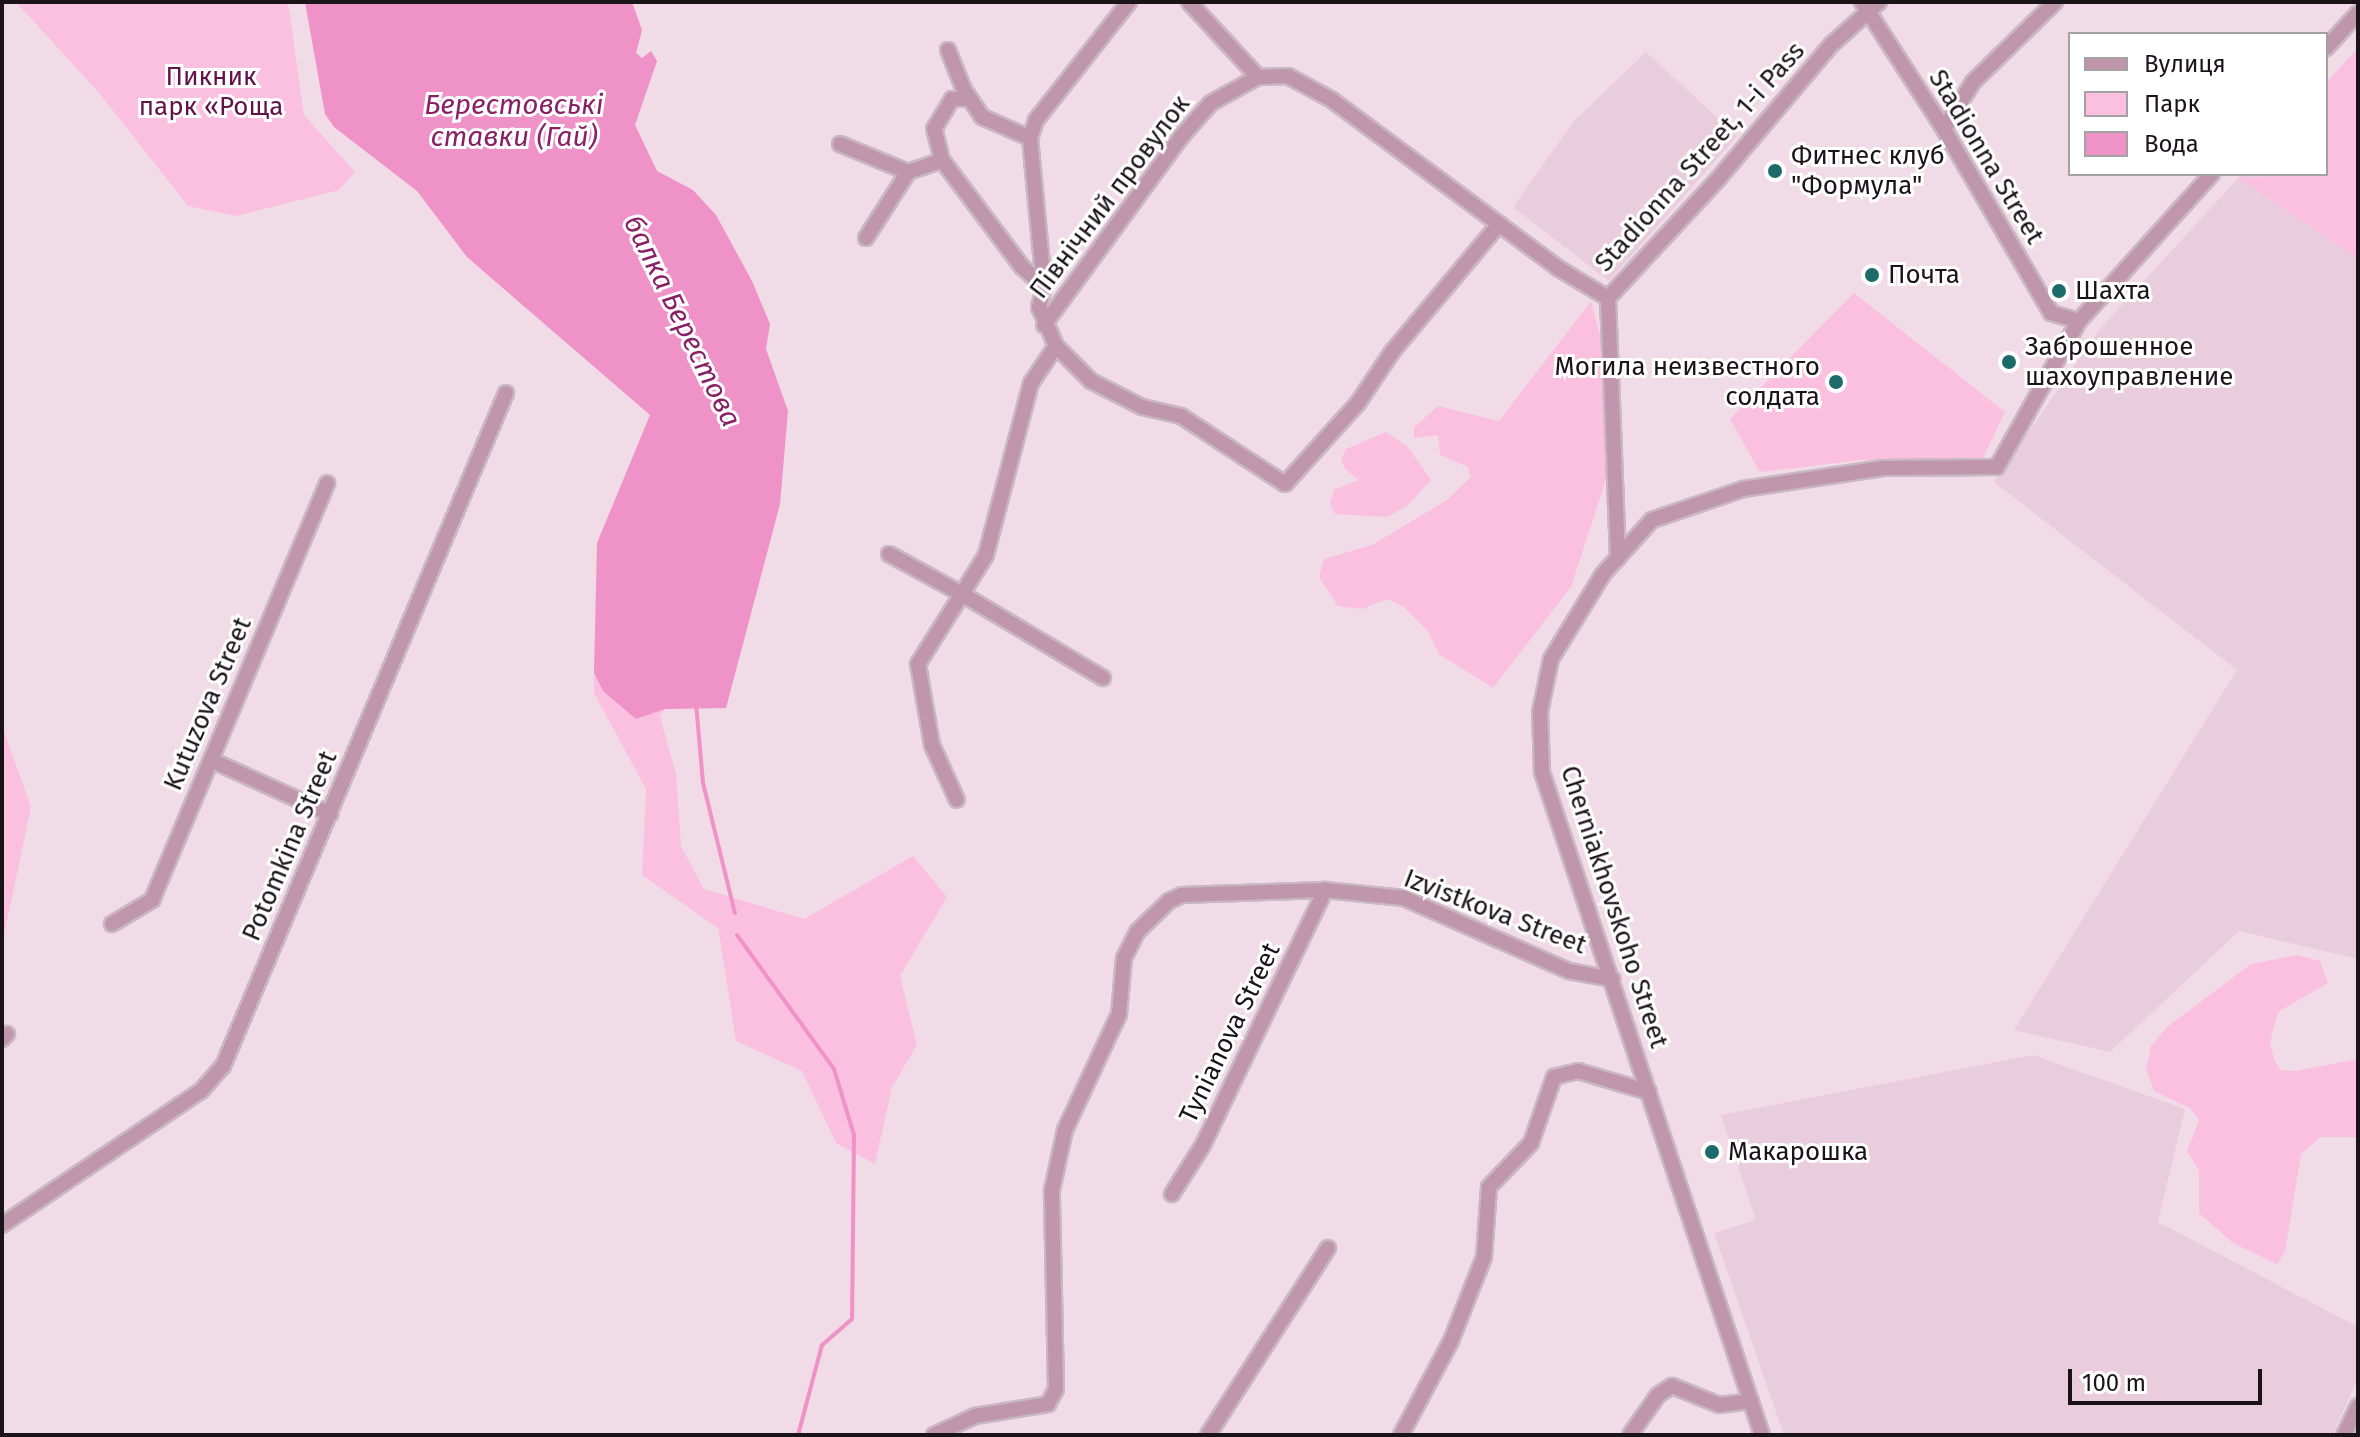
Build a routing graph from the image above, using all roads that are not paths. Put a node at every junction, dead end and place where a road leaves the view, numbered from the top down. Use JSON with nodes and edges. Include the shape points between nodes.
{"nodes":[{"id":1,"x":1129,"y":2,"type":"edge"},
{"id":2,"x":1189,"y":2,"type":"edge"},
{"id":3,"x":2055,"y":2,"type":"edge"},
{"id":4,"x":1870,"y":6,"type":"edge"},
{"id":5,"x":2358,"y":13,"type":"edge"},
{"id":6,"x":2328,"y":46,"type":"edge"},
{"id":7,"x":948,"y":50,"type":"dead end"},
{"id":8,"x":1258,"y":77,"type":"junction"},
{"id":9,"x":969,"y":99,"type":"junction"},
{"id":10,"x":1944,"y":129,"type":"junction"},
{"id":11,"x":1030,"y":138,"type":"junction"},
{"id":12,"x":840,"y":144,"type":"dead end"},
{"id":13,"x":942,"y":160,"type":"junction"},
{"id":14,"x":908,"y":172,"type":"junction"},
{"id":15,"x":2210,"y":176,"type":"edge"},
{"id":16,"x":1499,"y":224,"type":"junction"},
{"id":17,"x":866,"y":238,"type":"dead end"},
{"id":18,"x":1044,"y":286,"type":"junction"},
{"id":19,"x":1608,"y":298,"type":"junction"},
{"id":20,"x":2079,"y":321,"type":"junction"},
{"id":21,"x":1044,"y":325,"type":"junction"},
{"id":22,"x":1056,"y":346,"type":"junction"},
{"id":23,"x":506,"y":393,"type":"dead end"},
{"id":24,"x":327,"y":483,"type":"dead end"},
{"id":25,"x":889,"y":554,"type":"dead end"},
{"id":26,"x":1618,"y":558,"type":"junction"},
{"id":27,"x":962,"y":594,"type":"junction"},
{"id":28,"x":1103,"y":678,"type":"dead end"},
{"id":29,"x":211,"y":760,"type":"junction"},
{"id":30,"x":957,"y":800,"type":"dead end"},
{"id":31,"x":330,"y":814,"type":"junction"},
{"id":32,"x":1325,"y":890,"type":"junction"},
{"id":33,"x":112,"y":924,"type":"dead end"},
{"id":34,"x":1612,"y":979,"type":"junction"},
{"id":35,"x":1649,"y":1092,"type":"junction"},
{"id":36,"x":1172,"y":1194,"type":"dead end"},
{"id":37,"x":2,"y":1225,"type":"edge"},
{"id":38,"x":1328,"y":1248,"type":"dead end"},
{"id":39,"x":1751,"y":1401,"type":"junction"},
{"id":40,"x":2358,"y":1406,"type":"edge"},
{"id":41,"x":934,"y":1435,"type":"edge"},
{"id":42,"x":1208,"y":1435,"type":"edge"},
{"id":43,"x":1401,"y":1435,"type":"edge"},
{"id":44,"x":1630,"y":1435,"type":"edge"},
{"id":45,"x":1762,"y":1435,"type":"edge"},
{"id":46,"x":2344,"y":1435,"type":"edge"}],
"edges":[{"from":1,"to":11,"type":"street","via":[[1036,120]]},
{"from":2,"to":8,"type":"street"},
{"from":3,"to":10,"type":"street","via":[[1973,82]]},
{"from":4,"to":10,"type":"street","name":"Stadionna Street"},
{"from":4,"to":19,"type":"street","name":"Stadionna Street, 1-i Pass"},
{"from":5,"to":6,"type":"street"},
{"from":7,"to":9,"type":"street"},
{"from":8,"to":16,"type":"street","via":[[1288,76],[1332,100]]},
{"from":8,"to":21,"type":"street","name":"Північний провулок","via":[[1211,103],[1181,137]]},
{"from":9,"to":11,"type":"street","via":[[982,117]]},
{"from":9,"to":13,"type":"street","via":[[952,99],[934,129]]},
{"from":10,"to":20,"type":"street","name":"Stadionna Street","via":[[2051,313]]},
{"from":11,"to":18,"type":"street"},
{"from":12,"to":14,"type":"street"},
{"from":13,"to":14,"type":"street"},
{"from":13,"to":18,"type":"street","via":[[1022,267]]},
{"from":14,"to":17,"type":"street"},
{"from":15,"to":20,"type":"street"},
{"from":16,"to":19,"type":"street"},
{"from":16,"to":22,"type":"street","via":[[1401,340],[1358,403],[1285,484],[1181,416],[1142,407],[1091,381]]},
{"from":18,"to":21,"type":"street","via":[[1039,307]]},
{"from":19,"to":26,"type":"street","name":"Stadionna Street, 1-i Pass"},
{"from":20,"to":26,"type":"street","name":"Cherniakhovskoho Street","via":[[1997,467],[1883,468],[1743,489],[1652,520]]},
{"from":21,"to":22,"type":"street"},
{"from":22,"to":27,"type":"street","via":[[1031,383],[986,555]]},
{"from":23,"to":31,"type":"street","name":"Potomkina Street"},
{"from":24,"to":29,"type":"street","name":"Kutuzova Street"},
{"from":25,"to":27,"type":"street"},
{"from":26,"to":34,"type":"street","name":"Cherniakhovskoho Street","via":[[1551,659],[1540,712],[1542,772]]},
{"from":27,"to":28,"type":"street"},
{"from":27,"to":30,"type":"street","via":[[918,664],[932,745]]},
{"from":29,"to":31,"type":"street"},
{"from":29,"to":33,"type":"street","name":"Kutuzova Street","via":[[152,900]]},
{"from":31,"to":37,"type":"street","name":"Potomkina Street","via":[[223,1066],[201,1091]]},
{"from":32,"to":34,"type":"street","name":"Izvistkova Street","via":[[1404,898],[1569,971]]},
{"from":32,"to":36,"type":"street","name":"Tynianova Street","via":[[1203,1145]]},
{"from":32,"to":41,"type":"street","name":"Izvistkova Street","via":[[1182,895],[1137,932],[1124,958],[1119,1014],[1065,1130],[1052,1190],[1056,1389],[1048,1404],[975,1416]]},
{"from":34,"to":35,"type":"street","name":"Cherniakhovskoho Street"},
{"from":35,"to":39,"type":"street","name":"Cherniakhovskoho Street"},
{"from":35,"to":43,"type":"street","via":[[1578,1071],[1554,1077],[1531,1143],[1489,1187],[1484,1257],[1451,1341]]},
{"from":38,"to":42,"type":"street"},
{"from":39,"to":44,"type":"street","via":[[1719,1405],[1672,1386],[1658,1395]]},
{"from":39,"to":45,"type":"street","name":"Cherniakhovskoho Street"},
{"from":40,"to":46,"type":"street"}]}
